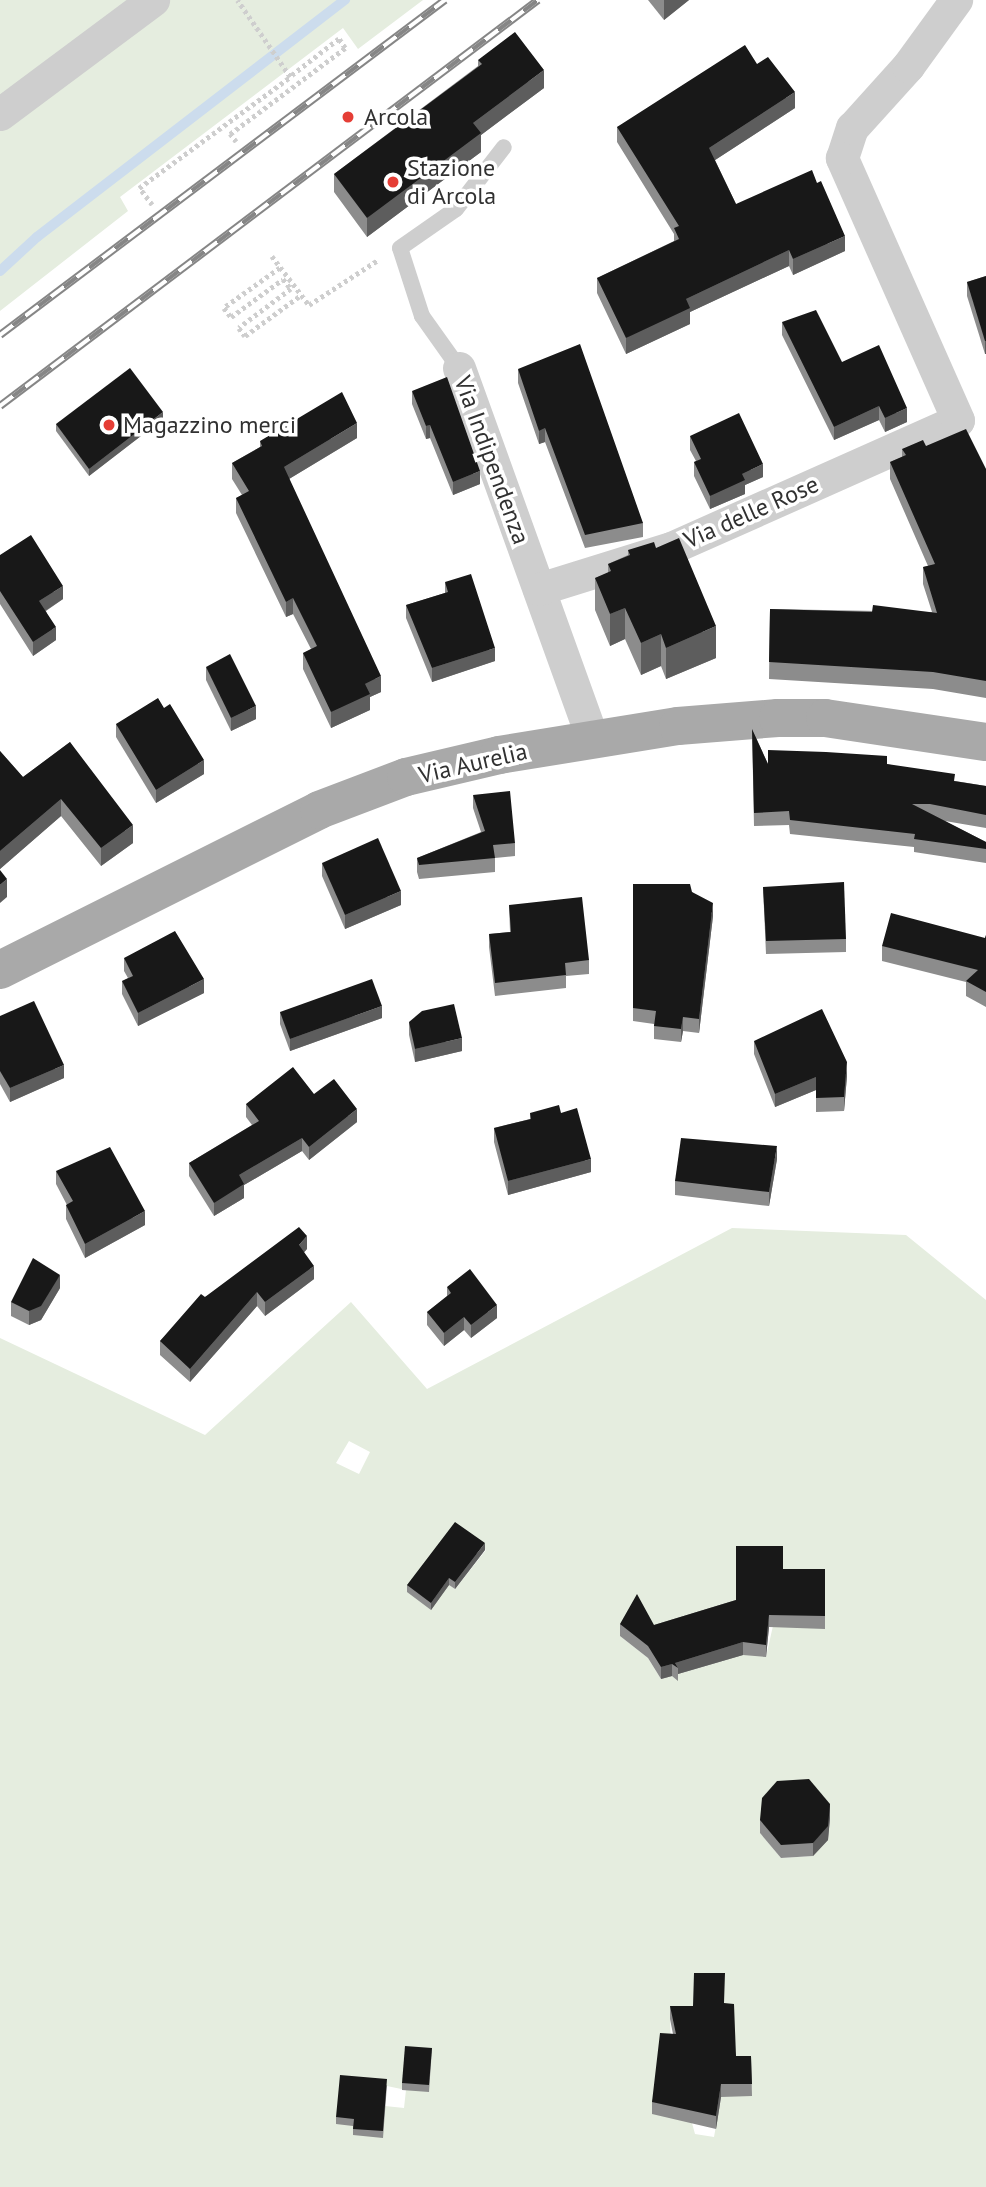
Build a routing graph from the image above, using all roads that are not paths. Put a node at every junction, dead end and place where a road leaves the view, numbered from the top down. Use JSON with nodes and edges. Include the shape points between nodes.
{"nodes":[{"id":1,"x":153,"y":0,"type":"edge"},
{"id":2,"x":956,"y":0,"type":"edge"},
{"id":3,"x":0,"y":114,"type":"edge"},
{"id":4,"x":504,"y":147,"type":"dead end"},
{"id":5,"x":459,"y":368,"type":"joint"},
{"id":6,"x":539,"y":589,"type":"junction"},
{"id":7,"x":592,"y":738,"type":"junction"},
{"id":8,"x":986,"y":742,"type":"edge"},
{"id":9,"x":0,"y":970,"type":"edge"}],
"edges":[{"from":1,"to":3,"type":"street"},
{"from":2,"to":6,"type":"street","name":"Via delle Rose","via":[[908,66],[852,128],[842,158],[958,420],[671,548]]},
{"from":4,"to":5,"type":"lane","name":"Via Indipendenza","via":[[456,209],[400,248],[422,316]]},
{"from":5,"to":6,"type":"street","name":"Via Indipendenza"},
{"from":6,"to":7,"type":"street","name":"Via Indipendenza"},
{"from":7,"to":8,"type":"main road","name":"Via Aurelia","via":[[729,720],[825,718]]},
{"from":7,"to":9,"type":"main road","name":"Via Aurelia","via":[[499,755],[362,792]]}]}
